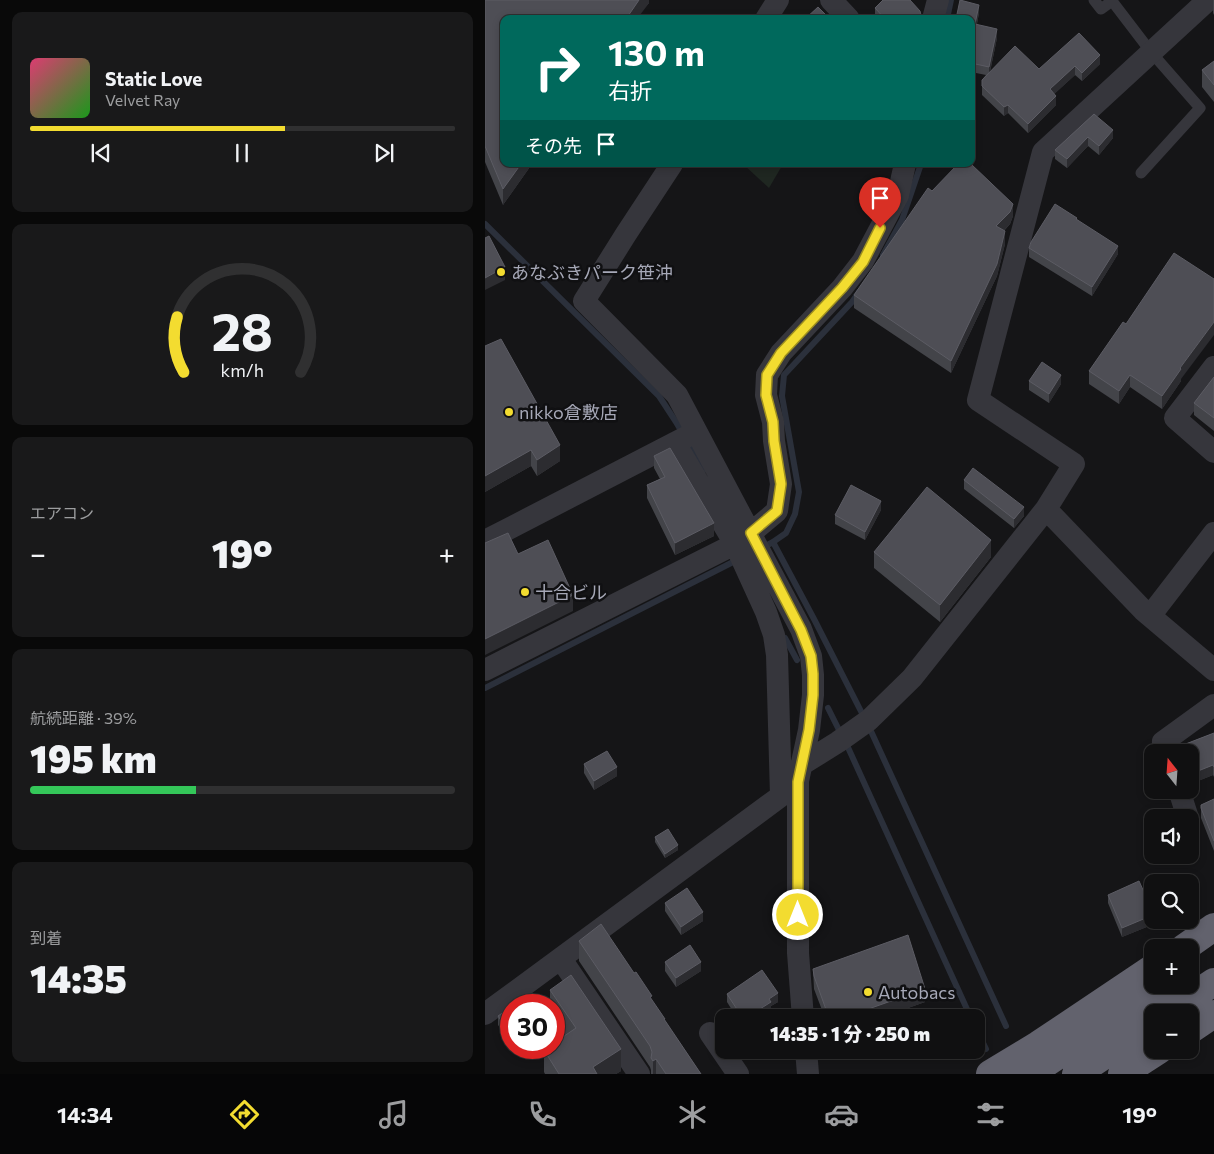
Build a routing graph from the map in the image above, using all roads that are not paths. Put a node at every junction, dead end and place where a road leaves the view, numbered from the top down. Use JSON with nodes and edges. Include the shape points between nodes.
{"nodes":[{"id":1,"x":778,"y":0,"type":"edge"},
{"id":2,"x":831,"y":0,"type":"edge"},
{"id":3,"x":938,"y":0,"type":"edge"},
{"id":4,"x":1094,"y":0,"type":"edge"},
{"id":5,"x":1208,"y":0,"type":"edge"},
{"id":6,"x":769,"y":15,"type":"edge"},
{"id":7,"x":845,"y":15,"type":"edge"},
{"id":8,"x":934,"y":15,"type":"edge"},
{"id":9,"x":1151,"y":52,"type":"junction"},
{"id":10,"x":670,"y":167,"type":"edge"},
{"id":11,"x":904,"y":167,"type":"edge"},
{"id":12,"x":1141,"y":172,"type":"dead end"},
{"id":13,"x":1214,"y":367,"type":"edge"},
{"id":14,"x":685,"y":438,"type":"junction"},
{"id":15,"x":1214,"y":452,"type":"edge"},
{"id":16,"x":1046,"y":509,"type":"junction"},
{"id":17,"x":1214,"y":534,"type":"edge"},
{"id":18,"x":485,"y":541,"type":"edge"},
{"id":19,"x":748,"y":549,"type":"junction"},
{"id":20,"x":765,"y":586,"type":"junction"},
{"id":21,"x":1150,"y":616,"type":"junction"},
{"id":22,"x":485,"y":670,"type":"edge"},
{"id":23,"x":1214,"y":670,"type":"edge"},
{"id":24,"x":1214,"y":704,"type":"edge"},
{"id":25,"x":1164,"y":744,"type":"edge"},
{"id":26,"x":800,"y":773,"type":"junction"},
{"id":27,"x":781,"y":796,"type":"junction"},
{"id":28,"x":1214,"y":927,"type":"edge"},
{"id":29,"x":1197,"y":939,"type":"edge"},
{"id":30,"x":1214,"y":950,"type":"edge"},
{"id":31,"x":561,"y":959,"type":"junction"},
{"id":32,"x":1199,"y":960,"type":"edge"},
{"id":33,"x":1144,"y":974,"type":"edge"},
{"id":34,"x":1214,"y":982,"type":"edge"},
{"id":35,"x":1149,"y":994,"type":"edge"},
{"id":36,"x":1181,"y":1004,"type":"edge"},
{"id":37,"x":802,"y":1009,"type":"edge"},
{"id":38,"x":485,"y":1014,"type":"edge"},
{"id":39,"x":1214,"y":1014,"type":"edge"},
{"id":40,"x":1199,"y":1024,"type":"edge"},
{"id":41,"x":1144,"y":1029,"type":"edge"},
{"id":42,"x":710,"y":1033,"type":"dead end"},
{"id":43,"x":807,"y":1059,"type":"edge"},
{"id":44,"x":1145,"y":1059,"type":"edge"},
{"id":45,"x":1038,"y":1068,"type":"edge"},
{"id":46,"x":635,"y":1072,"type":"edge"},
{"id":47,"x":738,"y":1074,"type":"edge"},
{"id":48,"x":808,"y":1074,"type":"edge"},
{"id":49,"x":990,"y":1074,"type":"edge"},
{"id":50,"x":1076,"y":1074,"type":"edge"},
{"id":51,"x":1122,"y":1074,"type":"edge"}],
"edges":[{"from":1,"to":6,"type":"street"},
{"from":2,"to":7,"type":"street"},
{"from":3,"to":8,"type":"street"},
{"from":4,"to":9,"type":"lane","via":[[1101,9],[1112,1]]},
{"from":5,"to":9,"type":"street"},
{"from":9,"to":12,"type":"lane","via":[[1201,108]]},
{"from":9,"to":16,"type":"street","via":[[1043,152],[978,400],[1074,464]]},
{"from":10,"to":14,"type":"street","via":[[584,301],[677,395]]},
{"from":11,"to":19,"type":"street","via":[[898,195],[863,262],[781,353],[767,375],[766,395],[781,484],[777,511]]},
{"from":13,"to":15,"type":"street","via":[[1175,418]]},
{"from":14,"to":18,"type":"street"},
{"from":14,"to":19,"type":"street"},
{"from":16,"to":21,"type":"street"},
{"from":16,"to":26,"type":"street","via":[[912,678],[867,722]]},
{"from":17,"to":21,"type":"street"},
{"from":19,"to":20,"type":"street"},
{"from":19,"to":22,"type":"street"},
{"from":20,"to":26,"type":"street","via":[[801,630],[811,656],[813,695]]},
{"from":20,"to":27,"type":"street","via":[[777,656]]},
{"from":21,"to":23,"type":"street"},
{"from":24,"to":25,"type":"street"},
{"from":26,"to":27,"type":"street"},
{"from":26,"to":37,"type":"street","via":[[798,953]]},
{"from":27,"to":31,"type":"street"},
{"from":28,"to":29,"type":"highway"},
{"from":30,"to":32,"type":"highway"},
{"from":31,"to":38,"type":"street"},
{"from":31,"to":46,"type":"street"},
{"from":33,"to":49,"type":"highway"},
{"from":34,"to":36,"type":"highway"},
{"from":35,"to":45,"type":"highway"},
{"from":39,"to":40,"type":"highway"},
{"from":41,"to":50,"type":"highway"},
{"from":42,"to":47,"type":"street"},
{"from":43,"to":48,"type":"street"},
{"from":44,"to":51,"type":"highway"}]}
